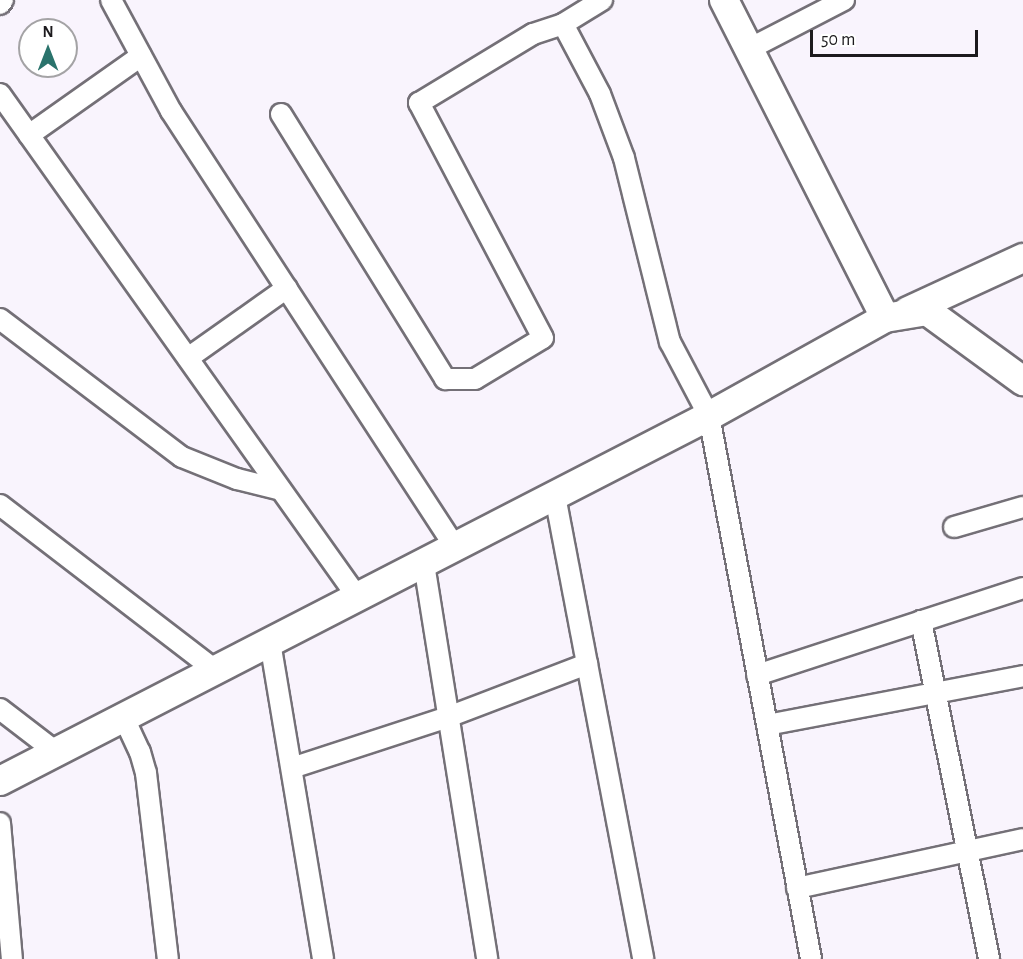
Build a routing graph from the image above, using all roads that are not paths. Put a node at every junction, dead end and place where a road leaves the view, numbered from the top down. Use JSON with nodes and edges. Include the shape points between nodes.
{"nodes":[{"id":1,"x":3,"y":0,"type":"edge"},
{"id":2,"x":111,"y":0,"type":"edge"},
{"id":3,"x":602,"y":0,"type":"edge"},
{"id":4,"x":724,"y":0,"type":"edge"},
{"id":5,"x":844,"y":0,"type":"edge"},
{"id":6,"x":0,"y":4,"type":"edge"},
{"id":7,"x":563,"y":24,"type":"junction"},
{"id":8,"x":749,"y":49,"type":"junction"},
{"id":9,"x":141,"y":56,"type":"junction"},
{"id":10,"x":0,"y":94,"type":"edge"},
{"id":11,"x":281,"y":114,"type":"dead end"},
{"id":12,"x":29,"y":135,"type":"junction"},
{"id":13,"x":1023,"y":258,"type":"edge"},
{"id":14,"x":287,"y":288,"type":"junction"},
{"id":15,"x":896,"y":315,"type":"junction"},
{"id":16,"x":0,"y":319,"type":"edge"},
{"id":17,"x":188,"y":358,"type":"junction"},
{"id":18,"x":1023,"y":381,"type":"edge"},
{"id":19,"x":709,"y":416,"type":"junction"},
{"id":20,"x":281,"y":490,"type":"junction"},
{"id":21,"x":555,"y":496,"type":"junction"},
{"id":22,"x":0,"y":505,"type":"edge"},
{"id":23,"x":1023,"y":507,"type":"edge"},
{"id":24,"x":954,"y":527,"type":"dead end"},
{"id":25,"x":455,"y":547,"type":"junction"},
{"id":26,"x":424,"y":564,"type":"junction"},
{"id":27,"x":1023,"y":588,"type":"edge"},
{"id":28,"x":358,"y":598,"type":"junction"},
{"id":29,"x":921,"y":621,"type":"junction"},
{"id":30,"x":270,"y":642,"type":"junction"},
{"id":31,"x":587,"y":664,"type":"junction"},
{"id":32,"x":215,"y":670,"type":"junction"},
{"id":33,"x":757,"y":675,"type":"junction"},
{"id":34,"x":1023,"y":676,"type":"edge"},
{"id":35,"x":936,"y":694,"type":"junction"},
{"id":36,"x":0,"y":709,"type":"edge"},
{"id":37,"x":123,"y":716,"type":"junction"},
{"id":38,"x":448,"y":717,"type":"junction"},
{"id":39,"x":767,"y":725,"type":"junction"},
{"id":40,"x":56,"y":752,"type":"junction"},
{"id":41,"x":292,"y":768,"type":"junction"},
{"id":42,"x":0,"y":781,"type":"edge"},
{"id":43,"x":0,"y":824,"type":"edge"},
{"id":44,"x":1023,"y":838,"type":"edge"},
{"id":45,"x":967,"y":851,"type":"junction"},
{"id":46,"x":797,"y":888,"type":"junction"},
{"id":47,"x":12,"y":959,"type":"edge"},
{"id":48,"x":168,"y":959,"type":"edge"},
{"id":49,"x":323,"y":959,"type":"edge"},
{"id":50,"x":487,"y":959,"type":"edge"},
{"id":51,"x":643,"y":959,"type":"edge"},
{"id":52,"x":811,"y":959,"type":"edge"},
{"id":53,"x":989,"y":959,"type":"edge"}],
"edges":[{"from":1,"to":6,"type":"street"},
{"from":2,"to":9,"type":"street"},
{"from":3,"to":7,"type":"street"},
{"from":4,"to":8,"type":"main road"},
{"from":5,"to":8,"type":"street"},
{"from":7,"to":11,"type":"street","via":[[533,34],[419,104],[543,338],[474,378],[445,378]]},
{"from":7,"to":19,"type":"street","via":[[600,94],[624,158],[670,342]]},
{"from":8,"to":15,"type":"main road"},
{"from":9,"to":12,"type":"street"},
{"from":9,"to":14,"type":"street","via":[[171,111]]},
{"from":10,"to":12,"type":"street"},
{"from":12,"to":17,"type":"street"},
{"from":13,"to":15,"type":"main road"},
{"from":14,"to":17,"type":"street"},
{"from":14,"to":25,"type":"street"},
{"from":15,"to":18,"type":"main road","via":[[927,311]]},
{"from":15,"to":19,"type":"main road"},
{"from":16,"to":20,"type":"street","via":[[182,457],[237,479]]},
{"from":17,"to":20,"type":"street"},
{"from":19,"to":21,"type":"main road"},
{"from":19,"to":33,"type":"street"},
{"from":20,"to":28,"type":"street"},
{"from":21,"to":25,"type":"main road"},
{"from":21,"to":31,"type":"street"},
{"from":22,"to":32,"type":"street"},
{"from":23,"to":24,"type":"street"},
{"from":25,"to":26,"type":"main road"},
{"from":26,"to":28,"type":"main road"},
{"from":26,"to":38,"type":"street"},
{"from":27,"to":29,"type":"street"},
{"from":28,"to":30,"type":"main road"},
{"from":29,"to":33,"type":"street"},
{"from":29,"to":35,"type":"street"},
{"from":30,"to":32,"type":"main road"},
{"from":30,"to":41,"type":"street"},
{"from":31,"to":38,"type":"street"},
{"from":31,"to":51,"type":"street"},
{"from":32,"to":37,"type":"main road"},
{"from":33,"to":39,"type":"street"},
{"from":34,"to":35,"type":"street"},
{"from":35,"to":39,"type":"street"},
{"from":35,"to":45,"type":"street"},
{"from":36,"to":40,"type":"street"},
{"from":37,"to":40,"type":"main road"},
{"from":37,"to":48,"type":"street","via":[[146,773]]},
{"from":38,"to":41,"type":"street"},
{"from":38,"to":50,"type":"street"},
{"from":39,"to":46,"type":"street"},
{"from":40,"to":42,"type":"main road"},
{"from":41,"to":49,"type":"street"},
{"from":43,"to":47,"type":"street"},
{"from":44,"to":45,"type":"street"},
{"from":45,"to":46,"type":"street"},
{"from":45,"to":53,"type":"street"},
{"from":46,"to":52,"type":"street"}]}
